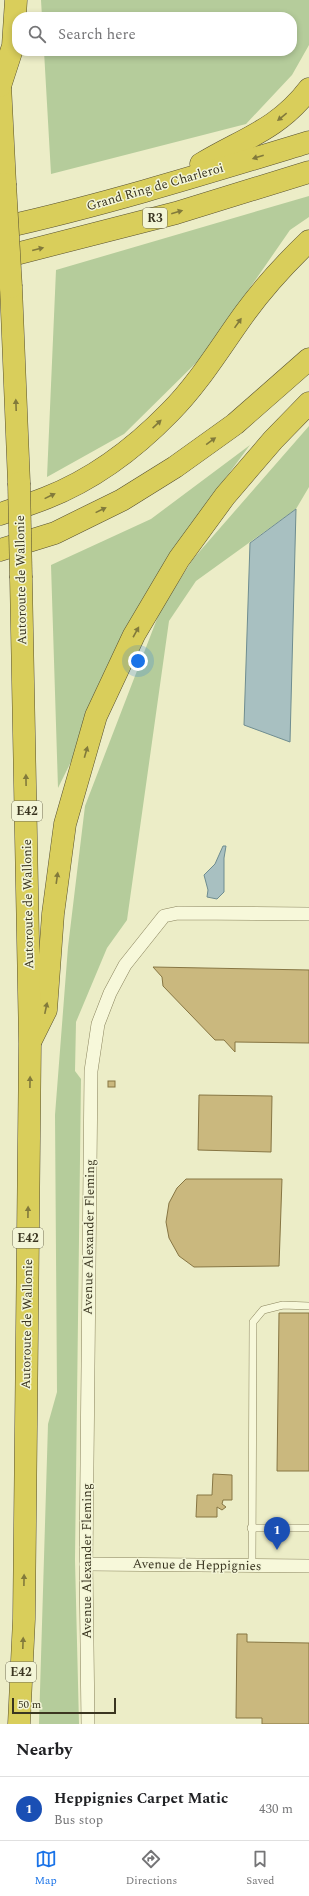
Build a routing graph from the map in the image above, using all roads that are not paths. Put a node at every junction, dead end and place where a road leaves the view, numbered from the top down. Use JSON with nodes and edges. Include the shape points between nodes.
{"nodes":[{"id":1,"x":16,"y":0,"type":"edge"},
{"id":2,"x":15,"y":12,"type":"edge"},
{"id":3,"x":12,"y":49,"type":"edge"},
{"id":4,"x":0,"y":85,"type":"edge"},
{"id":5,"x":309,"y":89,"type":"edge"},
{"id":6,"x":309,"y":142,"type":"edge"},
{"id":7,"x":309,"y":172,"type":"edge"},
{"id":8,"x":168,"y":184,"type":"junction"},
{"id":9,"x":0,"y":228,"type":"edge"},
{"id":10,"x":309,"y":241,"type":"edge"},
{"id":11,"x":0,"y":258,"type":"edge"},
{"id":12,"x":309,"y":359,"type":"edge"},
{"id":13,"x":309,"y":403,"type":"edge"},
{"id":14,"x":0,"y":514,"type":"edge"},
{"id":15,"x":0,"y":550,"type":"edge"},
{"id":16,"x":309,"y":914,"type":"edge"},
{"id":17,"x":30,"y":1043,"type":"junction"},
{"id":18,"x":309,"y":1306,"type":"edge"},
{"id":19,"x":251,"y":1528,"type":"junction"},
{"id":20,"x":309,"y":1528,"type":"edge"},
{"id":21,"x":86,"y":1564,"type":"junction"},
{"id":22,"x":252,"y":1565,"type":"junction"},
{"id":23,"x":309,"y":1566,"type":"edge"},
{"id":24,"x":19,"y":1724,"type":"edge"},
{"id":25,"x":88,"y":1724,"type":"edge"}],
"edges":[{"from":1,"to":2,"type":"highway"},
{"from":3,"to":4,"type":"highway"},
{"from":17,"to":4,"type":"highway","name":"Autoroute de Wallonie","number":"E42","one_way":true,"bridge":true,"via":[[19,483]]},
{"from":5,"to":8,"type":"highway","one_way":true,"via":[[274,124]]},
{"from":6,"to":8,"type":"highway","name":"Grand Ring de Charleroi","number":"R3","one_way":true},
{"from":11,"to":7,"type":"highway","number":"R3","one_way":true,"via":[[176,212]]},
{"from":8,"to":9,"type":"highway","name":"Grand Ring de Charleroi","number":"R3","via":[[59,215]]},
{"from":14,"to":10,"type":"highway","one_way":true,"via":[[47,498],[95,473],[137,443],[171,412],[206,369],[250,306],[281,268]]},
{"from":15,"to":12,"type":"highway","one_way":true,"via":[[55,533],[122,500],[175,467],[235,424]]},
{"from":17,"to":13,"type":"highway","one_way":true,"via":[[46,1010],[53,914],[65,824],[96,716],[134,635],[179,559],[226,496],[273,440]]},
{"from":16,"to":21,"type":"street","name":"Avenue Alexander Fleming","via":[[178,913],[164,916],[125,965],[98,1024],[91,1070]]},
{"from":24,"to":17,"type":"highway","name":"Autoroute de Wallonie","number":"E42","one_way":true,"via":[[24,1619]]},
{"from":18,"to":19,"type":"lane","via":[[283,1305],[263,1310],[254,1322]]},
{"from":19,"to":20,"type":"lane"},
{"from":19,"to":22,"type":"lane"},
{"from":21,"to":22,"type":"street","name":"Avenue de Heppignies"},
{"from":21,"to":25,"type":"street","name":"Avenue Alexander Fleming"},
{"from":22,"to":23,"type":"street","name":"Avenue de Heppignies"}]}
